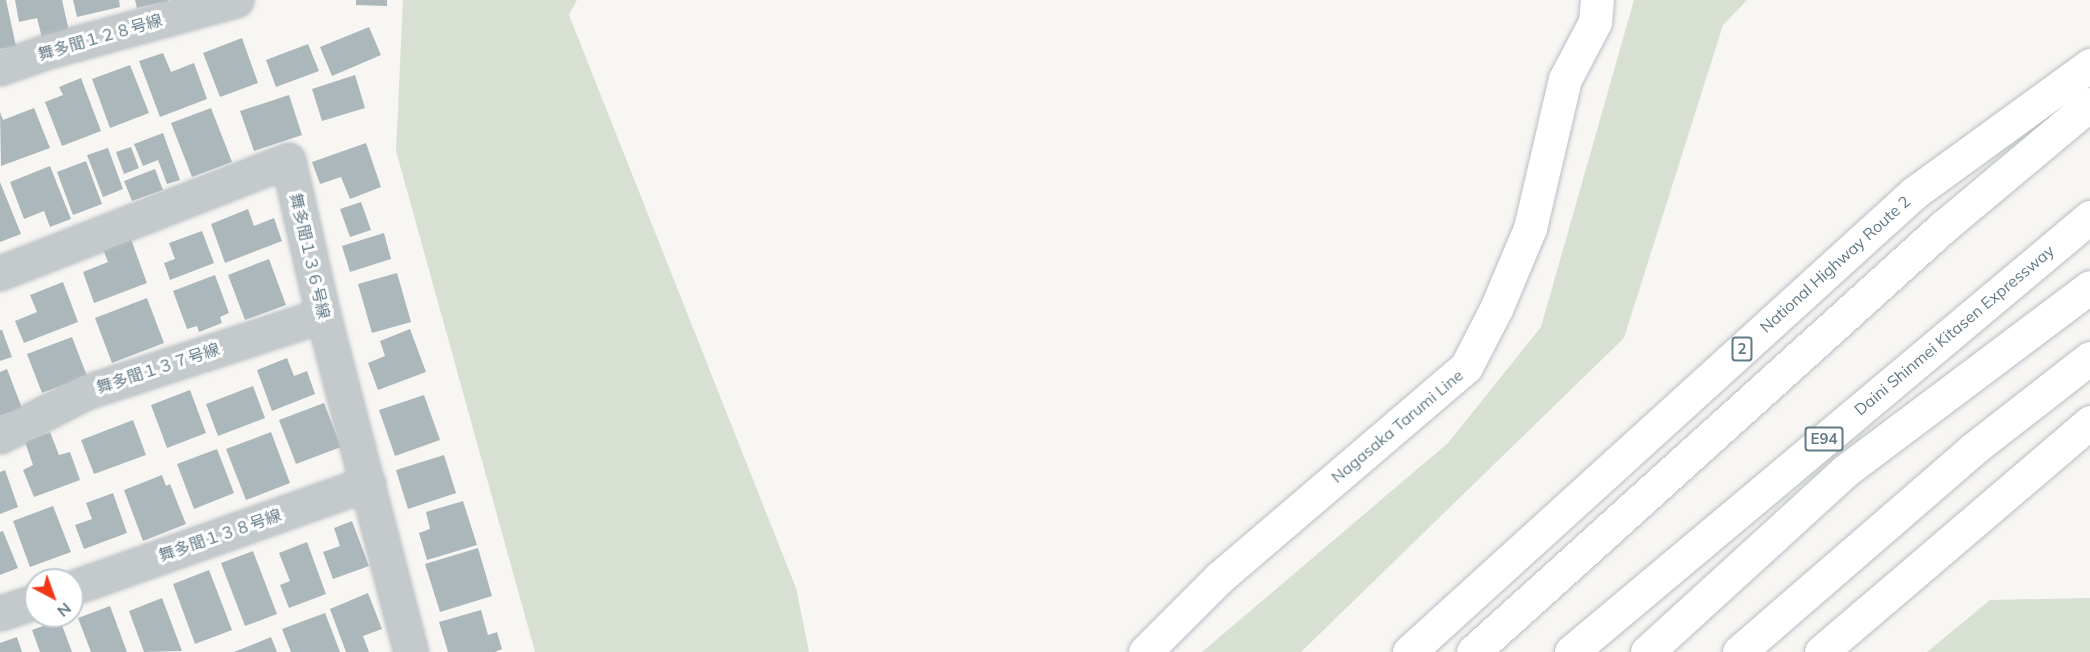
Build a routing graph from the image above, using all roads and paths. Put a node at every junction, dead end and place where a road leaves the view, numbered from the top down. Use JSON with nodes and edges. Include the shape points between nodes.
{"nodes":[{"id":1,"x":236,"y":0,"type":"edge"},
{"id":2,"x":1597,"y":0,"type":"edge"},
{"id":3,"x":2090,"y":65,"type":"edge"},
{"id":4,"x":0,"y":68,"type":"edge"},
{"id":5,"x":2090,"y":104,"type":"edge"},
{"id":6,"x":2084,"y":221,"type":"edge"},
{"id":7,"x":0,"y":273,"type":"edge"},
{"id":8,"x":2090,"y":287,"type":"edge"},
{"id":9,"x":323,"y":315,"type":"junction"},
{"id":10,"x":2090,"y":358,"type":"edge"},
{"id":11,"x":2090,"y":422,"type":"edge"},
{"id":12,"x":0,"y":436,"type":"edge"},
{"id":13,"x":368,"y":483,"type":"junction"},
{"id":14,"x":84,"y":584,"type":"edge"},
{"id":15,"x":24,"y":605,"type":"edge"},
{"id":16,"x":0,"y":613,"type":"edge"},
{"id":17,"x":411,"y":652,"type":"edge"},
{"id":18,"x":1145,"y":652,"type":"edge"},
{"id":19,"x":1409,"y":652,"type":"edge"},
{"id":20,"x":1473,"y":652,"type":"edge"},
{"id":21,"x":1571,"y":652,"type":"edge"},
{"id":22,"x":1647,"y":652,"type":"edge"},
{"id":23,"x":1739,"y":652,"type":"edge"},
{"id":24,"x":1821,"y":652,"type":"edge"}],
"edges":[{"from":1,"to":4,"type":"street","name":"舞多聞１２８号線","via":[[48,51]]},
{"from":2,"to":18,"type":"main road","name":"Nagasaka Tarumi Line","via":[[1595,22],[1565,78],[1530,228],[1466,367],[1220,577]]},
{"from":3,"to":19,"type":"main road","name":"National Highway Route 2","number":"2","via":[[1914,193]]},
{"from":5,"to":20,"type":"main road","via":[[1943,227]]},
{"from":6,"to":21,"type":"main road","name":"Daini Shinmei Kitasen Expressway","number":"E94"},
{"from":7,"to":9,"type":"street","name":"舞多聞１３６号線","via":[[288,160]]},
{"from":8,"to":22,"type":"main road","number":"E94","via":[[1845,471]]},
{"from":9,"to":12,"type":"street","name":"舞多聞１３７号線","via":[[86,392]]},
{"from":9,"to":13,"type":"street","name":"舞多聞１３６号線"},
{"from":10,"to":23,"type":"main road","via":[[1973,449]]},
{"from":11,"to":24,"type":"main road"},
{"from":13,"to":14,"type":"street","name":"舞多聞１３８号線"},
{"from":13,"to":17,"type":"street","name":"舞多聞１３６号線"},
{"from":15,"to":16,"type":"street"}]}
